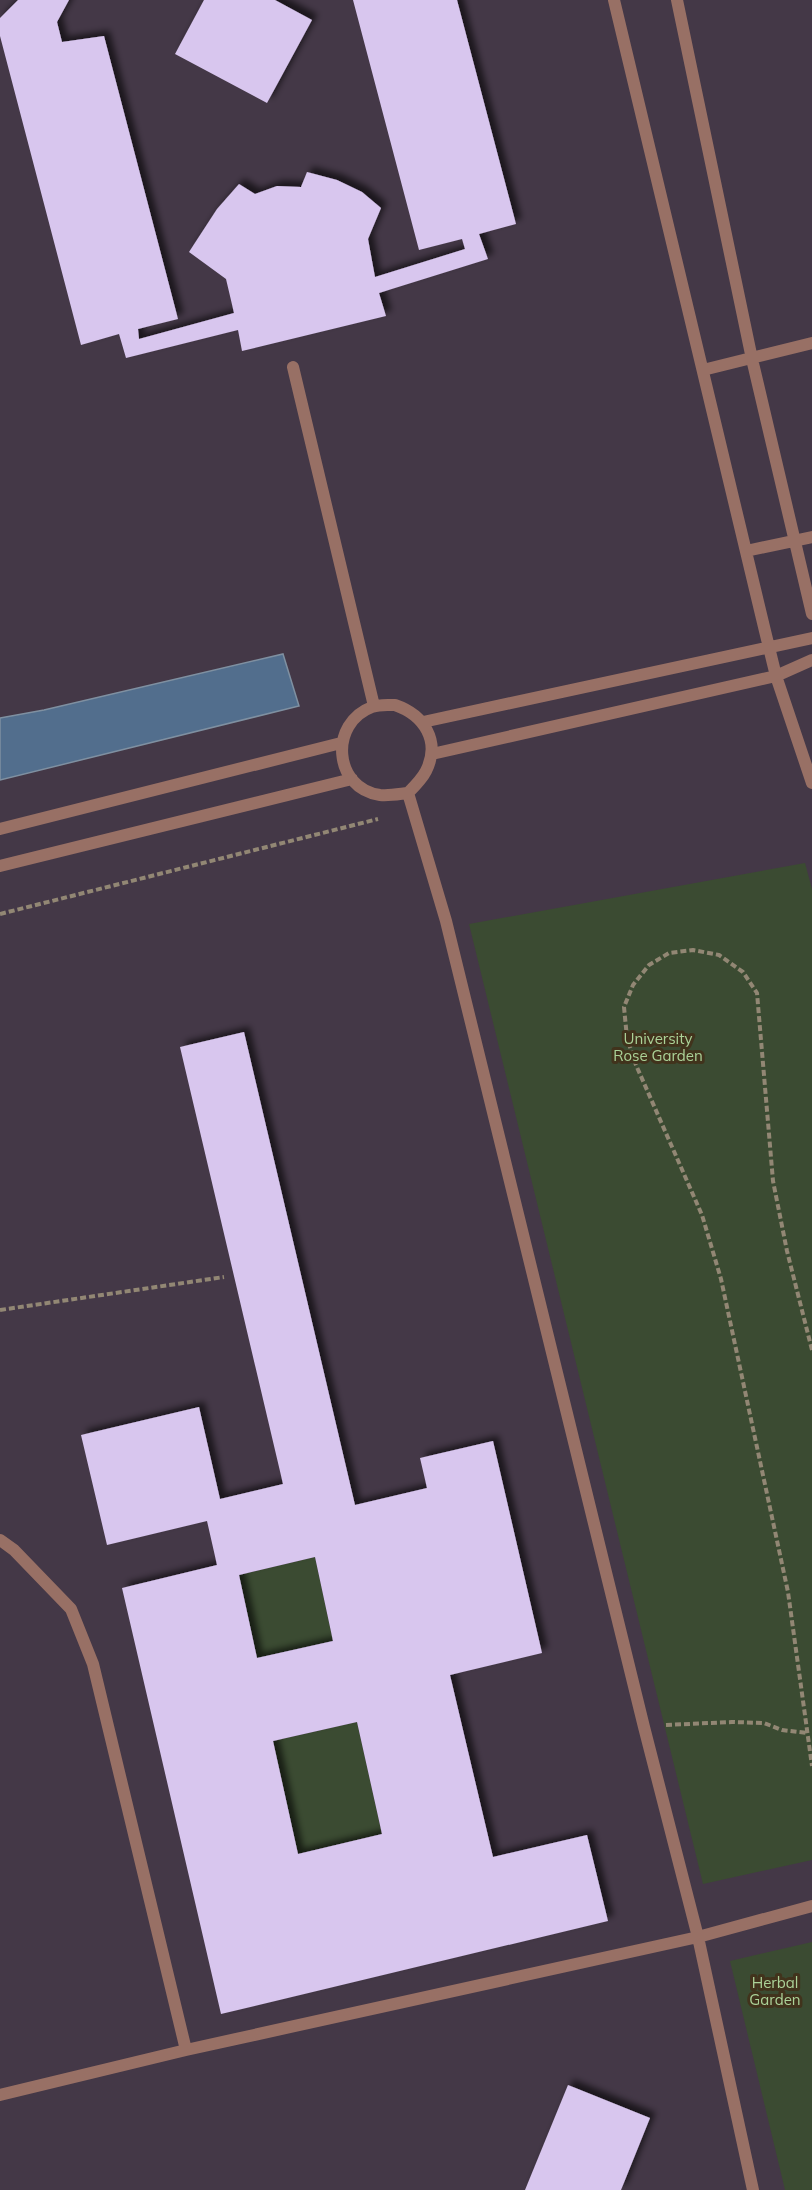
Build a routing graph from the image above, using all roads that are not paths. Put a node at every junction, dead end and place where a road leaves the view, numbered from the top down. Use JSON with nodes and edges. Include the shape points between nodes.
{"nodes":[{"id":1,"x":615,"y":0,"type":"edge"},
{"id":2,"x":677,"y":0,"type":"edge"},
{"id":3,"x":812,"y":343,"type":"edge"},
{"id":4,"x":752,"y":359,"type":"junction"},
{"id":5,"x":293,"y":367,"type":"dead end"},
{"id":6,"x":703,"y":370,"type":"junction"},
{"id":7,"x":812,"y":537,"type":"edge"},
{"id":8,"x":796,"y":541,"type":"junction"},
{"id":9,"x":746,"y":551,"type":"junction"},
{"id":10,"x":812,"y":614,"type":"edge"},
{"id":11,"x":812,"y":638,"type":"edge"},
{"id":12,"x":769,"y":647,"type":"junction"},
{"id":13,"x":812,"y":660,"type":"edge"},
{"id":14,"x":776,"y":676,"type":"junction"},
{"id":15,"x":374,"y":706,"type":"junction"},
{"id":16,"x":423,"y":722,"type":"junction"},
{"id":17,"x":341,"y":743,"type":"junction"},
{"id":18,"x":432,"y":754,"type":"junction"},
{"id":19,"x":351,"y":779,"type":"junction"},
{"id":20,"x":812,"y":783,"type":"edge"},
{"id":21,"x":408,"y":793,"type":"junction"},
{"id":22,"x":0,"y":829,"type":"edge"},
{"id":23,"x":0,"y":866,"type":"edge"},
{"id":24,"x":0,"y":1540,"type":"edge"},
{"id":25,"x":812,"y":1906,"type":"edge"},
{"id":26,"x":698,"y":1936,"type":"junction"},
{"id":27,"x":186,"y":2050,"type":"junction"},
{"id":28,"x":0,"y":2095,"type":"edge"},
{"id":29,"x":753,"y":2190,"type":"edge"}],
"edges":[{"from":1,"to":6,"type":"lane"},
{"from":2,"to":4,"type":"lane"},
{"from":3,"to":4,"type":"lane"},
{"from":4,"to":6,"type":"lane"},
{"from":4,"to":8,"type":"lane"},
{"from":5,"to":15,"type":"lane"},
{"from":6,"to":9,"type":"lane"},
{"from":7,"to":8,"type":"lane"},
{"from":8,"to":9,"type":"lane"},
{"from":8,"to":10,"type":"lane"},
{"from":9,"to":12,"type":"lane"},
{"from":11,"to":12,"type":"lane"},
{"from":12,"to":14,"type":"lane"},
{"from":12,"to":16,"type":"lane"},
{"from":13,"to":14,"type":"lane"},
{"from":14,"to":18,"type":"lane"},
{"from":14,"to":20,"type":"lane"},
{"from":15,"to":16,"type":"lane","via":[[395,705]]},
{"from":15,"to":17,"type":"lane","via":[[347,727]]},
{"from":16,"to":18,"type":"lane"},
{"from":17,"to":19,"type":"lane","via":[[343,762]]},
{"from":17,"to":22,"type":"lane"},
{"from":18,"to":21,"type":"lane","via":[[426,772]]},
{"from":19,"to":21,"type":"lane","via":[[381,795]]},
{"from":19,"to":23,"type":"lane"},
{"from":21,"to":26,"type":"lane","via":[[446,921]]},
{"from":24,"to":27,"type":"lane","via":[[71,1609],[93,1664]]},
{"from":25,"to":26,"type":"lane"},
{"from":26,"to":27,"type":"lane"},
{"from":26,"to":29,"type":"lane"},
{"from":27,"to":28,"type":"lane"}]}
